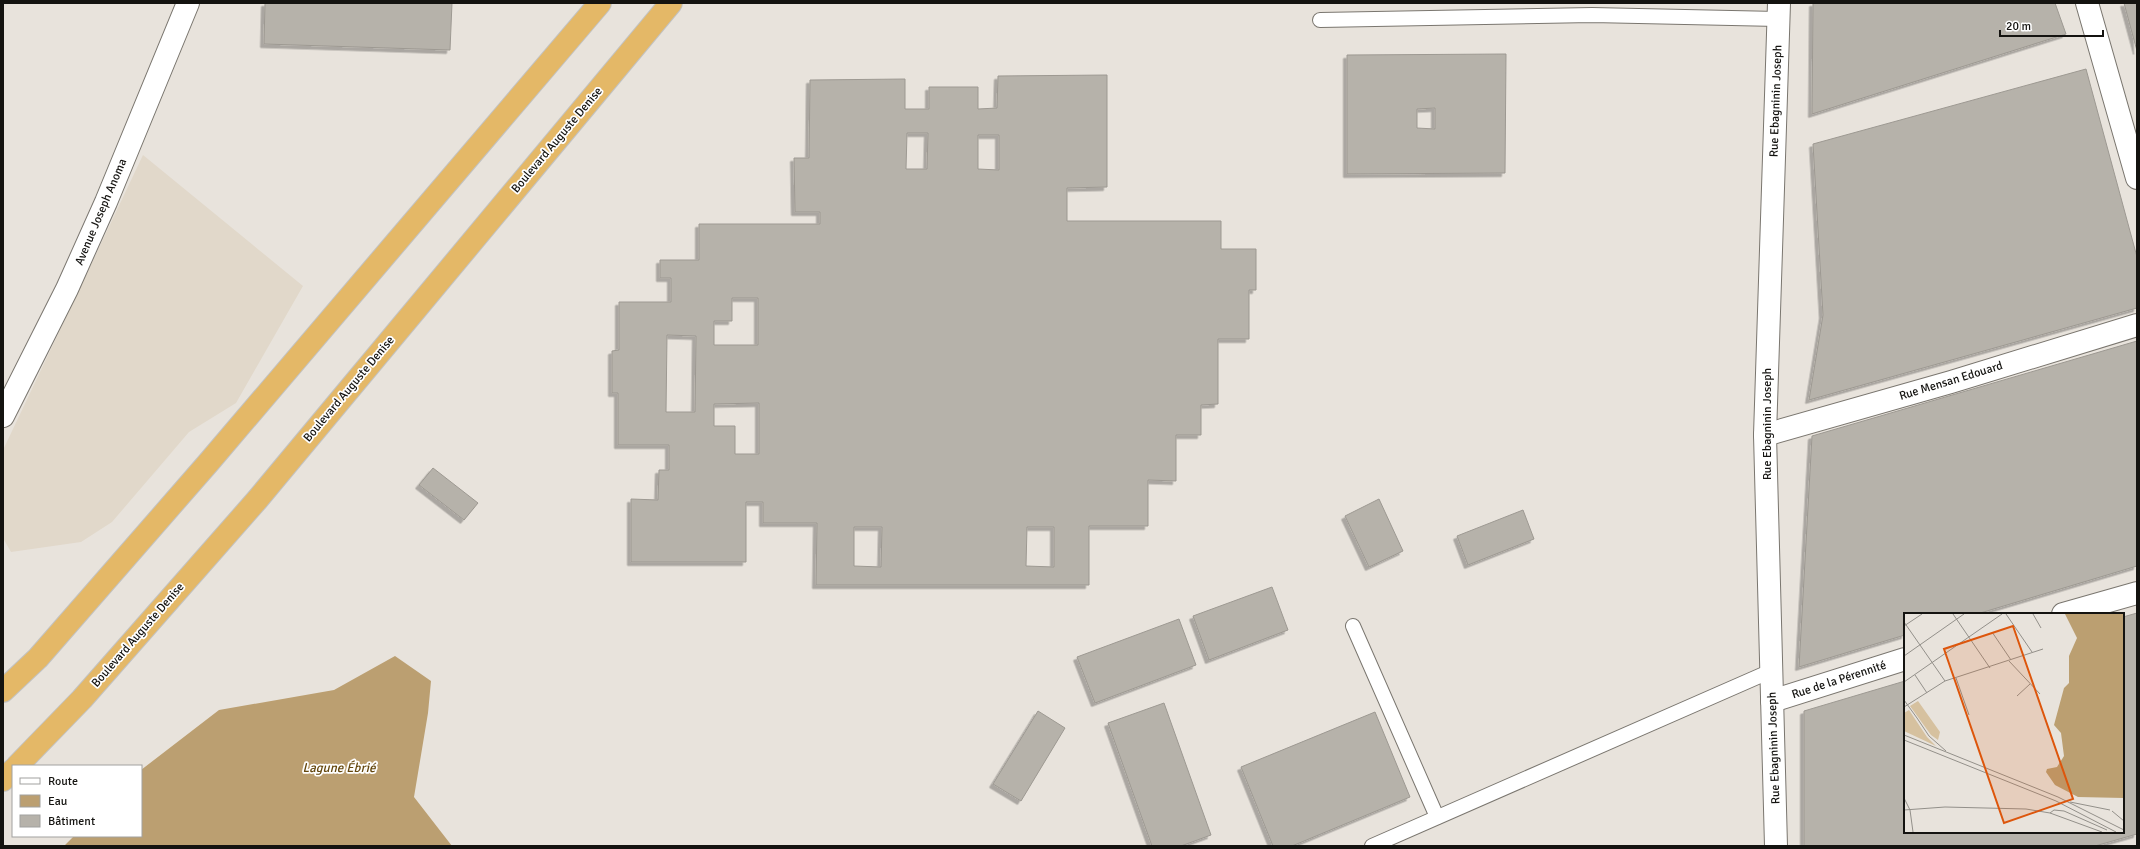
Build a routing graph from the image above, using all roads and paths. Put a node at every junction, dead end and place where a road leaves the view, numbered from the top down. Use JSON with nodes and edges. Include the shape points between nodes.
{"nodes":[{"id":1,"x":188,"y":3,"type":"edge"},
{"id":2,"x":600,"y":3,"type":"edge"},
{"id":3,"x":672,"y":3,"type":"edge"},
{"id":4,"x":2087,"y":3,"type":"edge"},
{"id":5,"x":1778,"y":11,"type":"edge"},
{"id":6,"x":1320,"y":20,"type":"dead end"},
{"id":7,"x":2137,"y":178,"type":"edge"},
{"id":8,"x":2137,"y":325,"type":"edge"},
{"id":9,"x":3,"y":416,"type":"edge"},
{"id":10,"x":1765,"y":436,"type":"junction"},
{"id":11,"x":2137,"y":593,"type":"edge"},
{"id":12,"x":2067,"y":613,"type":"edge"},
{"id":13,"x":1353,"y":626,"type":"dead end"},
{"id":14,"x":1904,"y":659,"type":"edge"},
{"id":15,"x":1771,"y":671,"type":"junction"},
{"id":16,"x":3,"y":691,"type":"edge"},
{"id":17,"x":1772,"y":701,"type":"junction"},
{"id":18,"x":18,"y":765,"type":"edge"},
{"id":19,"x":12,"y":771,"type":"edge"},
{"id":20,"x":3,"y":780,"type":"edge"},
{"id":21,"x":1437,"y":817,"type":"junction"},
{"id":22,"x":1372,"y":846,"type":"edge"},
{"id":23,"x":1776,"y":846,"type":"edge"}],
"edges":[{"from":1,"to":9,"type":"street","name":"Avenue Joseph Anoma","via":[[77,267]]},
{"from":2,"to":16,"type":"highway","via":[[209,462],[38,658]]},
{"from":3,"to":18,"type":"highway","name":"Boulevard Auguste Denise","via":[[257,500],[82,699]]},
{"from":4,"to":7,"type":"street"},
{"from":5,"to":6,"type":"lane"},
{"from":5,"to":10,"type":"street","name":"Rue Ebagninin Joseph"},
{"from":8,"to":10,"type":"street","name":"Rue Mensan Edouard"},
{"from":10,"to":15,"type":"street","name":"Rue Ebagninin Joseph"},
{"from":11,"to":12,"type":"street"},
{"from":13,"to":21,"type":"lane"},
{"from":14,"to":17,"type":"street","name":"Rue de la Pérennité"},
{"from":15,"to":17,"type":"street","name":"Rue Ebagninin Joseph"},
{"from":15,"to":21,"type":"lane"},
{"from":17,"to":23,"type":"street","name":"Rue Ebagninin Joseph"},
{"from":19,"to":20,"type":"highway"},
{"from":21,"to":22,"type":"lane"}]}
